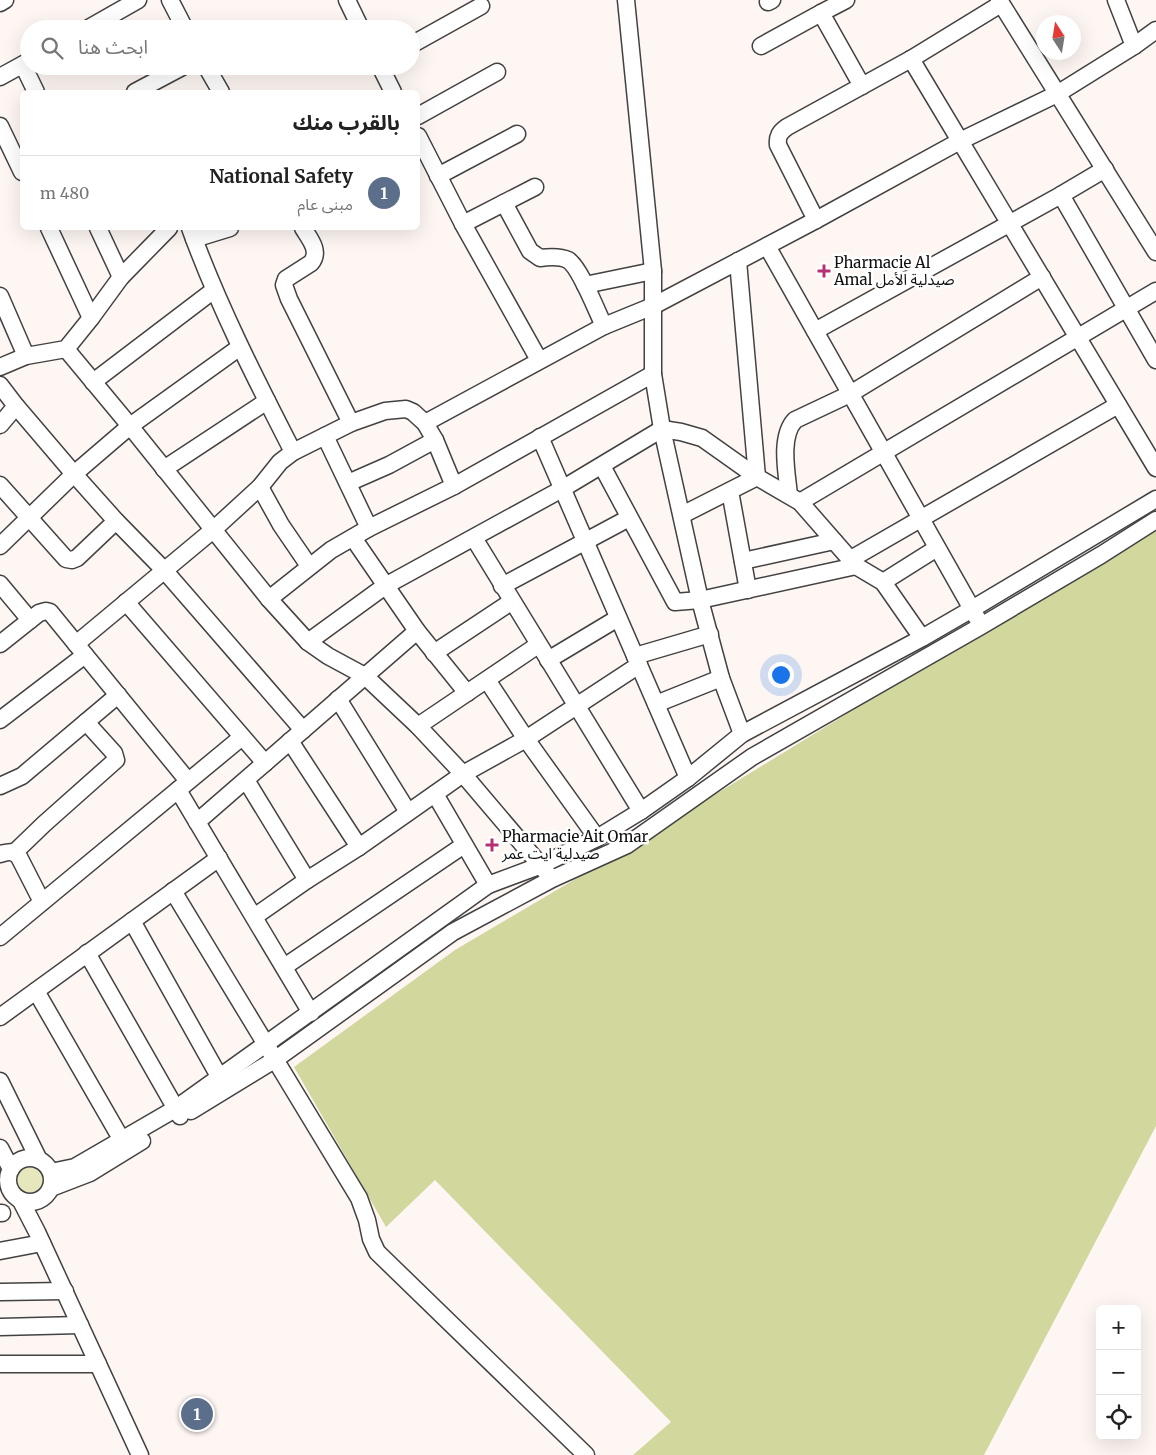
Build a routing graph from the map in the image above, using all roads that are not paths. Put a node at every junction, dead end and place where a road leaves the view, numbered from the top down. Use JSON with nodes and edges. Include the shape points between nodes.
{"nodes":[{"id":1,"x":5,"y":0,"type":"edge"},
{"id":2,"x":138,"y":0,"type":"edge"},
{"id":3,"x":626,"y":0,"type":"edge"},
{"id":4,"x":846,"y":0,"type":"edge"},
{"id":5,"x":1116,"y":0,"type":"edge"},
{"id":6,"x":177,"y":2,"type":"edge"},
{"id":7,"x":353,"y":2,"type":"edge"},
{"id":8,"x":1000,"y":2,"type":"edge"},
{"id":9,"x":0,"y":3,"type":"edge"},
{"id":10,"x":480,"y":6,"type":"dead end"},
{"id":11,"x":820,"y":13,"type":"junction"},
{"id":12,"x":103,"y":20,"type":"edge"},
{"id":13,"x":182,"y":20,"type":"edge"},
{"id":14,"x":358,"y":20,"type":"edge"},
{"id":15,"x":1156,"y":30,"type":"edge"},
{"id":16,"x":420,"y":39,"type":"edge"},
{"id":17,"x":761,"y":46,"type":"dead end"},
{"id":18,"x":1134,"y":46,"type":"junction"},
{"id":19,"x":910,"y":59,"type":"junction"},
{"id":20,"x":20,"y":66,"type":"edge"},
{"id":21,"x":497,"y":72,"type":"dead end"},
{"id":22,"x":30,"y":75,"type":"edge"},
{"id":23,"x":167,"y":75,"type":"edge"},
{"id":24,"x":211,"y":75,"type":"edge"},
{"id":25,"x":384,"y":75,"type":"edge"},
{"id":26,"x":0,"y":77,"type":"edge"},
{"id":27,"x":862,"y":86,"type":"junction"},
{"id":28,"x":35,"y":90,"type":"edge"},
{"id":29,"x":139,"y":90,"type":"edge"},
{"id":30,"x":220,"y":90,"type":"edge"},
{"id":31,"x":392,"y":90,"type":"edge"},
{"id":32,"x":1057,"y":94,"type":"junction"},
{"id":33,"x":420,"y":115,"type":"edge"},
{"id":34,"x":0,"y":126,"type":"edge"},
{"id":35,"x":517,"y":134,"type":"dead end"},
{"id":36,"x":420,"y":140,"type":"edge"},
{"id":37,"x":960,"y":141,"type":"junction"},
{"id":38,"x":12,"y":155,"type":"edge"},
{"id":39,"x":20,"y":169,"type":"edge"},
{"id":40,"x":1105,"y":169,"type":"junction"},
{"id":41,"x":438,"y":176,"type":"junction"},
{"id":42,"x":534,"y":187,"type":"dead end"},
{"id":43,"x":1062,"y":195,"type":"junction"},
{"id":44,"x":504,"y":203,"type":"junction"},
{"id":45,"x":816,"y":220,"type":"junction"},
{"id":46,"x":463,"y":224,"type":"junction"},
{"id":47,"x":1010,"y":224,"type":"junction"},
{"id":48,"x":50,"y":230,"type":"edge"},
{"id":49,"x":99,"y":230,"type":"edge"},
{"id":50,"x":167,"y":230,"type":"edge"},
{"id":51,"x":215,"y":230,"type":"edge"},
{"id":52,"x":304,"y":230,"type":"edge"},
{"id":53,"x":192,"y":233,"type":"edge"},
{"id":54,"x":766,"y":246,"type":"junction"},
{"id":55,"x":1156,"y":252,"type":"edge"},
{"id":56,"x":738,"y":261,"type":"junction"},
{"id":57,"x":653,"y":271,"type":"junction"},
{"id":58,"x":121,"y":277,"type":"junction"},
{"id":59,"x":1042,"y":278,"type":"junction"},
{"id":60,"x":585,"y":285,"type":"junction"},
{"id":61,"x":214,"y":290,"type":"junction"},
{"id":62,"x":1156,"y":290,"type":"edge"},
{"id":63,"x":0,"y":296,"type":"edge"},
{"id":64,"x":653,"y":306,"type":"junction"},
{"id":65,"x":1126,"y":308,"type":"junction"},
{"id":66,"x":92,"y":318,"type":"junction"},
{"id":67,"x":604,"y":326,"type":"junction"},
{"id":68,"x":815,"y":331,"type":"junction"},
{"id":69,"x":1078,"y":337,"type":"junction"},
{"id":70,"x":240,"y":347,"type":"junction"},
{"id":71,"x":66,"y":349,"type":"junction"},
{"id":72,"x":26,"y":356,"type":"junction"},
{"id":73,"x":539,"y":360,"type":"junction"},
{"id":74,"x":1156,"y":360,"type":"edge"},
{"id":75,"x":0,"y":367,"type":"edge"},
{"id":76,"x":653,"y":374,"type":"junction"},
{"id":77,"x":93,"y":382,"type":"junction"},
{"id":78,"x":0,"y":385,"type":"edge"},
{"id":79,"x":850,"y":394,"type":"junction"},
{"id":80,"x":267,"y":401,"type":"junction"},
{"id":81,"x":1118,"y":405,"type":"junction"},
{"id":82,"x":16,"y":406,"type":"junction"},
{"id":83,"x":351,"y":423,"type":"junction"},
{"id":84,"x":425,"y":423,"type":"junction"},
{"id":85,"x":0,"y":425,"type":"edge"},
{"id":86,"x":130,"y":426,"type":"junction"},
{"id":87,"x":662,"y":429,"type":"junction"},
{"id":88,"x":325,"y":436,"type":"junction"},
{"id":89,"x":540,"y":437,"type":"junction"},
{"id":90,"x":435,"y":440,"type":"junction"},
{"id":91,"x":293,"y":452,"type":"junction"},
{"id":92,"x":883,"y":453,"type":"junction"},
{"id":93,"x":602,"y":466,"type":"junction"},
{"id":94,"x":1156,"y":468,"type":"edge"},
{"id":95,"x":164,"y":469,"type":"junction"},
{"id":96,"x":74,"y":474,"type":"junction"},
{"id":97,"x":757,"y":478,"type":"junction"},
{"id":98,"x":348,"y":483,"type":"junction"},
{"id":99,"x":0,"y":485,"type":"edge"},
{"id":100,"x":454,"y":486,"type":"junction"},
{"id":101,"x":260,"y":487,"type":"junction"},
{"id":102,"x":562,"y":489,"type":"junction"},
{"id":103,"x":730,"y":491,"type":"junction"},
{"id":104,"x":794,"y":499,"type":"junction"},
{"id":105,"x":1156,"y":499,"type":"edge"},
{"id":106,"x":682,"y":515,"type":"junction"},
{"id":107,"x":29,"y":517,"type":"junction"},
{"id":108,"x":629,"y":518,"type":"junction"},
{"id":109,"x":921,"y":519,"type":"junction"},
{"id":110,"x":1156,"y":520,"type":"edge"},
{"id":111,"x":116,"y":521,"type":"junction"},
{"id":112,"x":369,"y":528,"type":"junction"},
{"id":113,"x":213,"y":530,"type":"junction"},
{"id":114,"x":353,"y":538,"type":"junction"},
{"id":115,"x":474,"y":538,"type":"junction"},
{"id":116,"x":585,"y":541,"type":"junction"},
{"id":117,"x":834,"y":541,"type":"junction"},
{"id":118,"x":0,"y":546,"type":"edge"},
{"id":119,"x":937,"y":548,"type":"junction"},
{"id":120,"x":743,"y":561,"type":"junction"},
{"id":121,"x":854,"y":563,"type":"junction"},
{"id":122,"x":309,"y":566,"type":"junction"},
{"id":123,"x":164,"y":570,"type":"junction"},
{"id":124,"x":883,"y":582,"type":"junction"},
{"id":125,"x":0,"y":584,"type":"edge"},
{"id":126,"x":385,"y":586,"type":"junction"},
{"id":127,"x":502,"y":586,"type":"junction"},
{"id":128,"x":748,"y":590,"type":"junction"},
{"id":129,"x":269,"y":599,"type":"junction"},
{"id":130,"x":700,"y":600,"type":"junction"},
{"id":131,"x":126,"y":602,"type":"junction"},
{"id":132,"x":512,"y":602,"type":"junction"},
{"id":133,"x":972,"y":609,"type":"junction"},
{"id":134,"x":618,"y":618,"type":"junction"},
{"id":135,"x":30,"y":620,"type":"junction"},
{"id":136,"x":981,"y":626,"type":"junction"},
{"id":137,"x":417,"y":631,"type":"junction"},
{"id":138,"x":710,"y":634,"type":"junction"},
{"id":139,"x":922,"y":638,"type":"junction"},
{"id":140,"x":308,"y":642,"type":"junction"},
{"id":141,"x":0,"y":644,"type":"edge"},
{"id":142,"x":538,"y":645,"type":"junction"},
{"id":143,"x":80,"y":649,"type":"junction"},
{"id":144,"x":434,"y":653,"type":"junction"},
{"id":145,"x":548,"y":660,"type":"junction"},
{"id":146,"x":637,"y":660,"type":"junction"},
{"id":147,"x":365,"y":676,"type":"junction"},
{"id":148,"x":721,"y":678,"type":"junction"},
{"id":149,"x":487,"y":680,"type":"junction"},
{"id":150,"x":466,"y":694,"type":"junction"},
{"id":151,"x":118,"y":695,"type":"junction"},
{"id":152,"x":338,"y":699,"type":"junction"},
{"id":153,"x":656,"y":704,"type":"junction"},
{"id":154,"x":576,"y":707,"type":"junction"},
{"id":155,"x":0,"y":720,"type":"edge"},
{"id":156,"x":86,"y":722,"type":"junction"},
{"id":157,"x":418,"y":726,"type":"junction"},
{"id":158,"x":303,"y":730,"type":"junction"},
{"id":159,"x":742,"y":734,"type":"junction"},
{"id":160,"x":242,"y":737,"type":"junction"},
{"id":161,"x":526,"y":739,"type":"junction"},
{"id":162,"x":290,"y":741,"type":"junction"},
{"id":163,"x":265,"y":763,"type":"junction"},
{"id":164,"x":463,"y":774,"type":"junction"},
{"id":165,"x":688,"y":778,"type":"junction"},
{"id":166,"x":246,"y":780,"type":"junction"},
{"id":167,"x":0,"y":786,"type":"edge"},
{"id":168,"x":183,"y":786,"type":"junction"},
{"id":169,"x":435,"y":794,"type":"junction"},
{"id":170,"x":641,"y":811,"type":"junction"},
{"id":171,"x":408,"y":812,"type":"junction"},
{"id":172,"x":197,"y":822,"type":"junction"},
{"id":173,"x":597,"y":838,"type":"junction"},
{"id":174,"x":464,"y":845,"type":"junction"},
{"id":175,"x":359,"y":847,"type":"junction"},
{"id":176,"x":8,"y":853,"type":"edge"},
{"id":177,"x":218,"y":858,"type":"junction"},
{"id":178,"x":539,"y":866,"type":"junction"},
{"id":179,"x":552,"y":879,"type":"junction"},
{"id":180,"x":307,"y":880,"type":"junction"},
{"id":181,"x":488,"y":885,"type":"junction"},
{"id":182,"x":173,"y":891,"type":"junction"},
{"id":183,"x":42,"y":902,"type":"junction"},
{"id":184,"x":254,"y":917,"type":"junction"},
{"id":185,"x":132,"y":920,"type":"junction"},
{"id":186,"x":0,"y":937,"type":"edge"},
{"id":187,"x":87,"y":953,"type":"junction"},
{"id":188,"x":284,"y":967,"type":"junction"},
{"id":189,"x":36,"y":991,"type":"junction"},
{"id":190,"x":311,"y":1013,"type":"junction"},
{"id":191,"x":0,"y":1017,"type":"edge"},
{"id":192,"x":266,"y":1044,"type":"junction"},
{"id":193,"x":276,"y":1059,"type":"junction"},
{"id":194,"x":0,"y":1081,"type":"edge"},
{"id":195,"x":223,"y":1083,"type":"junction"},
{"id":196,"x":178,"y":1113,"type":"junction"},
{"id":197,"x":125,"y":1145,"type":"junction"},
{"id":198,"x":0,"y":1148,"type":"edge"},
{"id":199,"x":39,"y":1160,"type":"junction"},
{"id":200,"x":6,"y":1174,"type":"edge"},
{"id":201,"x":52,"y":1180,"type":"junction"},
{"id":202,"x":21,"y":1201,"type":"junction"},
{"id":203,"x":40,"y":1201,"type":"junction"},
{"id":204,"x":40,"y":1237,"type":"junction"},
{"id":205,"x":0,"y":1251,"type":"edge"},
{"id":206,"x":65,"y":1291,"type":"junction"},
{"id":207,"x":0,"y":1292,"type":"edge"},
{"id":208,"x":80,"y":1325,"type":"junction"},
{"id":209,"x":0,"y":1327,"type":"edge"},
{"id":210,"x":0,"y":1364,"type":"edge"},
{"id":211,"x":98,"y":1364,"type":"junction"},
{"id":212,"x":140,"y":1455,"type":"edge"},
{"id":213,"x":586,"y":1455,"type":"edge"}],
"edges":[{"from":1,"to":9,"type":"street"},
{"from":2,"to":12,"type":"street"},
{"from":3,"to":57,"type":"street"},
{"from":4,"to":11,"type":"street"},
{"from":5,"to":18,"type":"street"},
{"from":6,"to":13,"type":"street"},
{"from":7,"to":14,"type":"street"},
{"from":8,"to":19,"type":"street"},
{"from":8,"to":32,"type":"street"},
{"from":10,"to":16,"type":"street"},
{"from":11,"to":17,"type":"street"},
{"from":11,"to":27,"type":"street"},
{"from":15,"to":18,"type":"street"},
{"from":18,"to":32,"type":"street"},
{"from":19,"to":27,"type":"street"},
{"from":19,"to":37,"type":"street"},
{"from":20,"to":26,"type":"street"},
{"from":21,"to":33,"type":"street"},
{"from":22,"to":28,"type":"street"},
{"from":23,"to":29,"type":"street"},
{"from":24,"to":30,"type":"street"},
{"from":25,"to":31,"type":"street"},
{"from":27,"to":45,"type":"street","via":[[787,127],[778,137],[778,145]]},
{"from":32,"to":37,"type":"street"},
{"from":32,"to":40,"type":"street"},
{"from":34,"to":38,"type":"street"},
{"from":35,"to":41,"type":"street"},
{"from":36,"to":41,"type":"street"},
{"from":37,"to":45,"type":"street"},
{"from":37,"to":47,"type":"street"},
{"from":38,"to":39,"type":"street"},
{"from":40,"to":43,"type":"street"},
{"from":40,"to":55,"type":"street"},
{"from":41,"to":46,"type":"street"},
{"from":42,"to":44,"type":"street"},
{"from":43,"to":47,"type":"street"},
{"from":43,"to":65,"type":"street"},
{"from":44,"to":46,"type":"street"},
{"from":44,"to":60,"type":"street","via":[[530,251],[540,258],[566,259]]},
{"from":45,"to":54,"type":"street"},
{"from":46,"to":73,"type":"street"},
{"from":47,"to":59,"type":"street"},
{"from":47,"to":68,"type":"street"},
{"from":48,"to":66,"type":"street"},
{"from":49,"to":58,"type":"street"},
{"from":50,"to":58,"type":"street"},
{"from":51,"to":53,"type":"street"},
{"from":52,"to":83,"type":"street","via":[[315,249],[314,260],[286,279],[284,285]]},
{"from":53,"to":61,"type":"street"},
{"from":54,"to":56,"type":"street"},
{"from":54,"to":68,"type":"street"},
{"from":56,"to":64,"type":"street"},
{"from":56,"to":97,"type":"street"},
{"from":57,"to":60,"type":"street"},
{"from":57,"to":64,"type":"street"},
{"from":58,"to":66,"type":"street"},
{"from":59,"to":69,"type":"street"},
{"from":59,"to":79,"type":"street"},
{"from":60,"to":67,"type":"street"},
{"from":61,"to":70,"type":"street"},
{"from":61,"to":77,"type":"street"},
{"from":62,"to":65,"type":"street"},
{"from":63,"to":72,"type":"street"},
{"from":64,"to":67,"type":"street"},
{"from":64,"to":76,"type":"street"},
{"from":65,"to":69,"type":"street"},
{"from":65,"to":74,"type":"street"},
{"from":66,"to":71,"type":"street"},
{"from":67,"to":73,"type":"street"},
{"from":68,"to":79,"type":"street"},
{"from":69,"to":81,"type":"street"},
{"from":69,"to":92,"type":"street"},
{"from":70,"to":80,"type":"street"},
{"from":70,"to":86,"type":"street"},
{"from":71,"to":72,"type":"street"},
{"from":71,"to":77,"type":"street"},
{"from":72,"to":75,"type":"street"},
{"from":73,"to":84,"type":"street"},
{"from":76,"to":87,"type":"street"},
{"from":76,"to":89,"type":"street"},
{"from":77,"to":86,"type":"street"},
{"from":78,"to":82,"type":"street"},
{"from":79,"to":92,"type":"street"},
{"from":79,"to":104,"type":"street","via":[[790,426],[785,447]]},
{"from":80,"to":91,"type":"street"},
{"from":80,"to":95,"type":"street"},
{"from":81,"to":94,"type":"street"},
{"from":81,"to":109,"type":"street"},
{"from":82,"to":85,"type":"street"},
{"from":82,"to":96,"type":"street"},
{"from":83,"to":84,"type":"street","via":[[385,411],[406,409]]},
{"from":83,"to":88,"type":"street"},
{"from":84,"to":90,"type":"street"},
{"from":86,"to":95,"type":"street"},
{"from":86,"to":96,"type":"street"},
{"from":87,"to":93,"type":"street"},
{"from":87,"to":97,"type":"street","via":[[702,438]]},
{"from":87,"to":106,"type":"street"},
{"from":88,"to":91,"type":"street"},
{"from":88,"to":98,"type":"street"},
{"from":89,"to":100,"type":"street"},
{"from":89,"to":102,"type":"street"},
{"from":90,"to":98,"type":"street"},
{"from":90,"to":100,"type":"street"},
{"from":91,"to":101,"type":"street"},
{"from":92,"to":104,"type":"street"},
{"from":92,"to":109,"type":"street"},
{"from":93,"to":102,"type":"street"},
{"from":93,"to":108,"type":"street"},
{"from":95,"to":113,"type":"street"},
{"from":96,"to":107,"type":"street"},
{"from":96,"to":111,"type":"street"},
{"from":97,"to":103,"type":"street"},
{"from":97,"to":104,"type":"street"},
{"from":98,"to":112,"type":"street"},
{"from":99,"to":107,"type":"street"},
{"from":100,"to":112,"type":"street"},
{"from":101,"to":113,"type":"street"},
{"from":101,"to":122,"type":"street"},
{"from":102,"to":115,"type":"street"},
{"from":102,"to":116,"type":"street"},
{"from":103,"to":106,"type":"street"},
{"from":103,"to":120,"type":"street"},
{"from":104,"to":117,"type":"street"},
{"from":105,"to":133,"type":"street"},
{"from":106,"to":130,"type":"street"},
{"from":107,"to":111,"type":"street","via":[[60,554],[72,560]]},
{"from":107,"to":118,"type":"street"},
{"from":108,"to":116,"type":"street"},
{"from":108,"to":130,"type":"street","via":[[674,601]]},
{"from":109,"to":119,"type":"street"},
{"from":109,"to":121,"type":"street"},
{"from":110,"to":136,"type":"street"},
{"from":111,"to":123,"type":"street"},
{"from":112,"to":114,"type":"street"},
{"from":113,"to":123,"type":"street"},
{"from":113,"to":129,"type":"street"},
{"from":114,"to":122,"type":"street"},
{"from":114,"to":126,"type":"street"},
{"from":115,"to":126,"type":"street"},
{"from":115,"to":127,"type":"street"},
{"from":116,"to":127,"type":"street"},
{"from":116,"to":134,"type":"street"},
{"from":117,"to":120,"type":"street"},
{"from":117,"to":121,"type":"street"},
{"from":119,"to":124,"type":"street"},
{"from":119,"to":133,"type":"street"},
{"from":120,"to":128,"type":"street"},
{"from":121,"to":124,"type":"street"},
{"from":121,"to":128,"type":"street"},
{"from":122,"to":129,"type":"street"},
{"from":123,"to":131,"type":"street"},
{"from":123,"to":158,"type":"street"},
{"from":124,"to":139,"type":"street"},
{"from":125,"to":135,"type":"street"},
{"from":126,"to":137,"type":"street"},
{"from":126,"to":140,"type":"street"},
{"from":127,"to":132,"type":"street"},
{"from":128,"to":130,"type":"street"},
{"from":129,"to":140,"type":"street"},
{"from":130,"to":138,"type":"street"},
{"from":131,"to":143,"type":"street"},
{"from":131,"to":160,"type":"street"},
{"from":132,"to":142,"type":"street"},
{"from":132,"to":144,"type":"street"},
{"from":133,"to":136,"type":"street"},
{"from":133,"to":139,"type":"street"},
{"from":134,"to":145,"type":"street"},
{"from":134,"to":146,"type":"street"},
{"from":135,"to":141,"type":"street"},
{"from":135,"to":143,"type":"street","via":[[39,613],[50,612]]},
{"from":136,"to":179,"type":"street","via":[[752,757],[627,845]]},
{"from":137,"to":144,"type":"street"},
{"from":137,"to":147,"type":"street"},
{"from":138,"to":146,"type":"street"},
{"from":138,"to":148,"type":"street"},
{"from":139,"to":159,"type":"street"},
{"from":140,"to":147,"type":"street"},
{"from":142,"to":145,"type":"street"},
{"from":142,"to":149,"type":"street"},
{"from":143,"to":151,"type":"street"},
{"from":143,"to":155,"type":"street"},
{"from":144,"to":150,"type":"street"},
{"from":145,"to":154,"type":"street"},
{"from":146,"to":153,"type":"street"},
{"from":146,"to":154,"type":"street"},
{"from":147,"to":152,"type":"street"},
{"from":147,"to":157,"type":"street"},
{"from":148,"to":153,"type":"street"},
{"from":148,"to":159,"type":"street"},
{"from":149,"to":150,"type":"street"},
{"from":149,"to":161,"type":"street"},
{"from":150,"to":157,"type":"street"},
{"from":151,"to":156,"type":"street"},
{"from":151,"to":168,"type":"street"},
{"from":152,"to":158,"type":"street"},
{"from":152,"to":171,"type":"street"},
{"from":153,"to":165,"type":"street"},
{"from":154,"to":161,"type":"street"},
{"from":154,"to":170,"type":"street"},
{"from":156,"to":167,"type":"street","via":[[22,776]]},
{"from":156,"to":176,"type":"street","via":[[114,753],[116,760]]},
{"from":157,"to":164,"type":"street"},
{"from":158,"to":162,"type":"street"},
{"from":159,"to":165,"type":"street"},
{"from":160,"to":163,"type":"street"},
{"from":160,"to":168,"type":"street"},
{"from":161,"to":164,"type":"street"},
{"from":161,"to":173,"type":"street"},
{"from":162,"to":163,"type":"street"},
{"from":162,"to":175,"type":"street"},
{"from":163,"to":166,"type":"street"},
{"from":164,"to":169,"type":"street"},
{"from":164,"to":178,"type":"street"},
{"from":165,"to":170,"type":"street"},
{"from":166,"to":172,"type":"street"},
{"from":166,"to":180,"type":"street"},
{"from":168,"to":172,"type":"street"},
{"from":168,"to":183,"type":"street"},
{"from":169,"to":171,"type":"street"},
{"from":169,"to":174,"type":"street"},
{"from":170,"to":173,"type":"street"},
{"from":171,"to":175,"type":"street"},
{"from":172,"to":177,"type":"street"},
{"from":173,"to":178,"type":"street"},
{"from":174,"to":181,"type":"street"},
{"from":174,"to":188,"type":"street"},
{"from":175,"to":180,"type":"street"},
{"from":176,"to":183,"type":"street","via":[[19,856]]},
{"from":177,"to":182,"type":"street"},
{"from":177,"to":184,"type":"street"},
{"from":178,"to":179,"type":"street"},
{"from":178,"to":181,"type":"street"},
{"from":179,"to":193,"type":"street","via":[[453,932]]},
{"from":180,"to":184,"type":"street"},
{"from":181,"to":190,"type":"street"},
{"from":182,"to":185,"type":"street"},
{"from":182,"to":192,"type":"street"},
{"from":183,"to":186,"type":"street"},
{"from":184,"to":188,"type":"street"},
{"from":185,"to":187,"type":"street"},
{"from":185,"to":195,"type":"street"},
{"from":187,"to":189,"type":"street"},
{"from":187,"to":196,"type":"street"},
{"from":188,"to":190,"type":"street"},
{"from":189,"to":191,"type":"street"},
{"from":189,"to":197,"type":"street"},
{"from":190,"to":192,"type":"street"},
{"from":192,"to":193,"type":"street"},
{"from":192,"to":195,"type":"street"},
{"from":193,"to":195,"type":"street"},
{"from":193,"to":213,"type":"street","via":[[359,1198],[377,1252]]},
{"from":194,"to":199,"type":"street"},
{"from":195,"to":196,"type":"street"},
{"from":196,"to":197,"type":"street"},
{"from":197,"to":201,"type":"street"},
{"from":198,"to":200,"type":"street"},
{"from":199,"to":200,"type":"street","via":[[20,1160]]},
{"from":199,"to":201,"type":"street","via":[[48,1167]]},
{"from":200,"to":202,"type":"street","via":[[9,1188]]},
{"from":201,"to":203,"type":"street","via":[[46,1197]]},
{"from":202,"to":203,"type":"street"},
{"from":202,"to":204,"type":"street"},
{"from":203,"to":204,"type":"street"},
{"from":204,"to":205,"type":"street"},
{"from":204,"to":206,"type":"street"},
{"from":206,"to":207,"type":"street"},
{"from":206,"to":208,"type":"street"},
{"from":208,"to":209,"type":"street"},
{"from":208,"to":211,"type":"street"},
{"from":210,"to":211,"type":"street"},
{"from":211,"to":212,"type":"street"}]}
